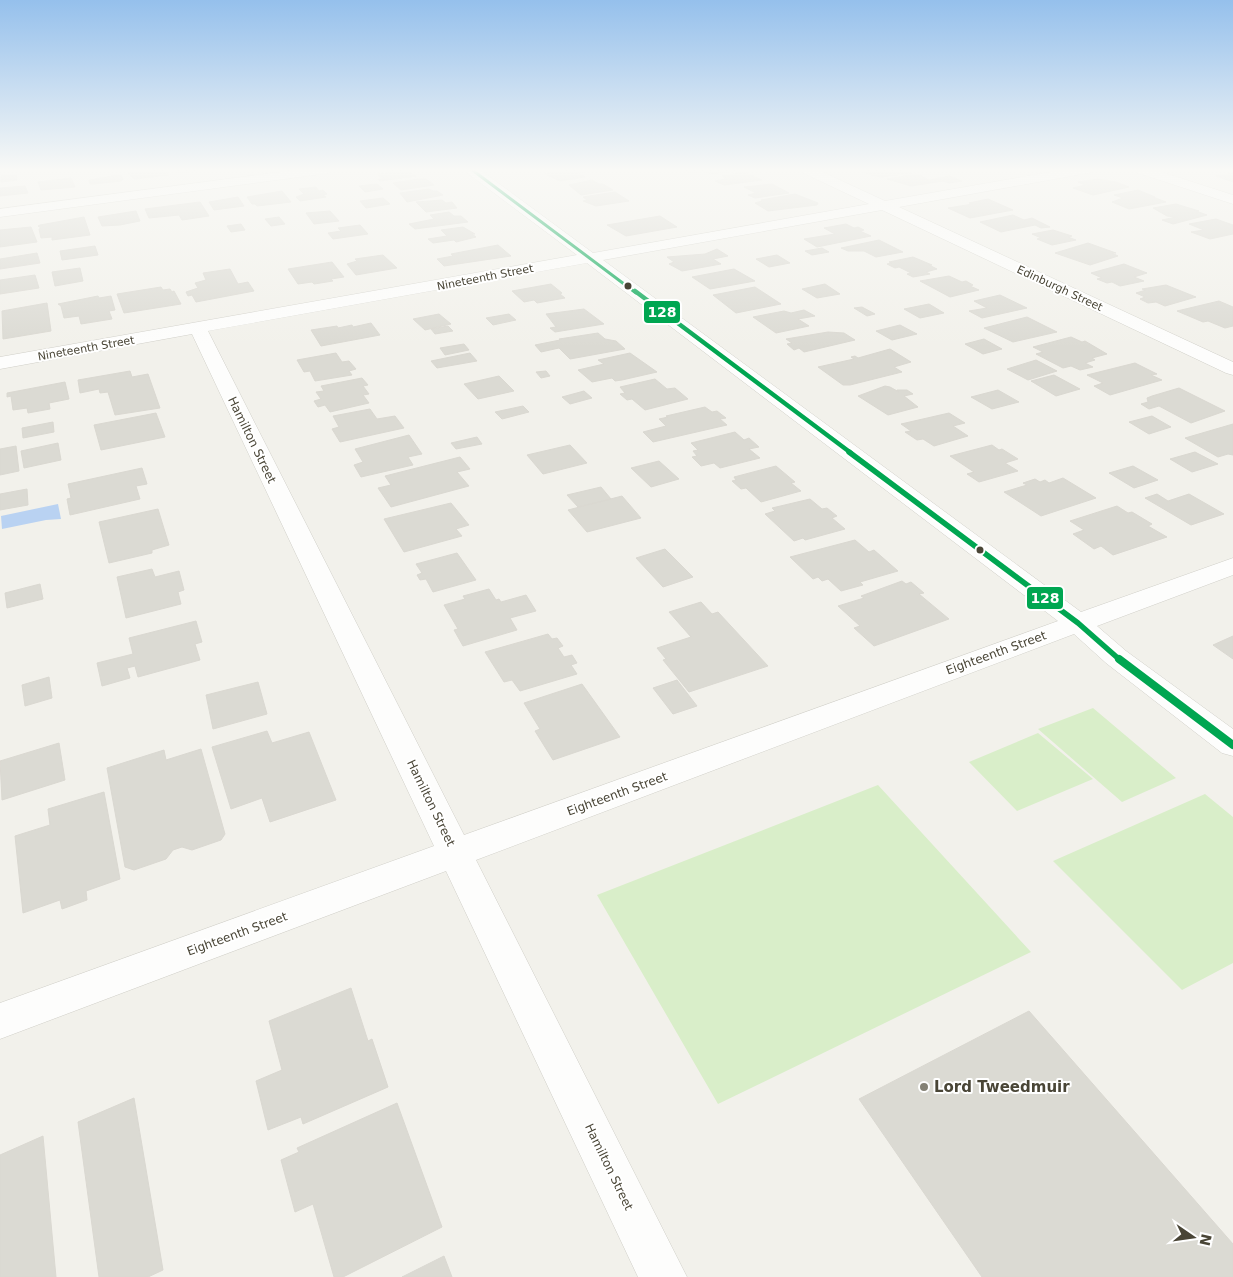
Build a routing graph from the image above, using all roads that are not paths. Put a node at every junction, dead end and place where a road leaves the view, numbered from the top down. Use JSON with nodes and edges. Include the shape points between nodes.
{"nodes":[{"id":1,"x":551,"y":229,"type":"edge"},
{"id":2,"x":750,"y":229,"type":"edge"},
{"id":3,"x":933,"y":229,"type":"edge"},
{"id":4,"x":589,"y":257,"type":"junction"},
{"id":5,"x":198,"y":329,"type":"junction"},
{"id":6,"x":0,"y":363,"type":"edge"},
{"id":7,"x":1233,"y":369,"type":"edge"},
{"id":8,"x":1233,"y":566,"type":"edge"},
{"id":9,"x":1078,"y":623,"type":"junction"},
{"id":10,"x":1233,"y":745,"type":"edge"},
{"id":11,"x":456,"y":853,"type":"junction"},
{"id":12,"x":0,"y":1021,"type":"edge"},
{"id":13,"x":663,"y":1277,"type":"edge"}],
"edges":[{"from":1,"to":4,"type":"street"},
{"from":2,"to":4,"type":"street","name":"Nineteenth Street"},
{"from":3,"to":7,"type":"street","name":"Edinburgh Street"},
{"from":4,"to":5,"type":"street","name":"Nineteenth Street"},
{"from":4,"to":9,"type":"street"},
{"from":5,"to":6,"type":"street","name":"Nineteenth Street"},
{"from":5,"to":11,"type":"street","name":"Hamilton Street"},
{"from":8,"to":9,"type":"street","name":"Eighteenth Street"},
{"from":9,"to":10,"type":"street","via":[[1116,657]]},
{"from":9,"to":11,"type":"street","name":"Eighteenth Street"},
{"from":11,"to":12,"type":"street","name":"Eighteenth Street"},
{"from":11,"to":13,"type":"street","name":"Hamilton Street"}]}
